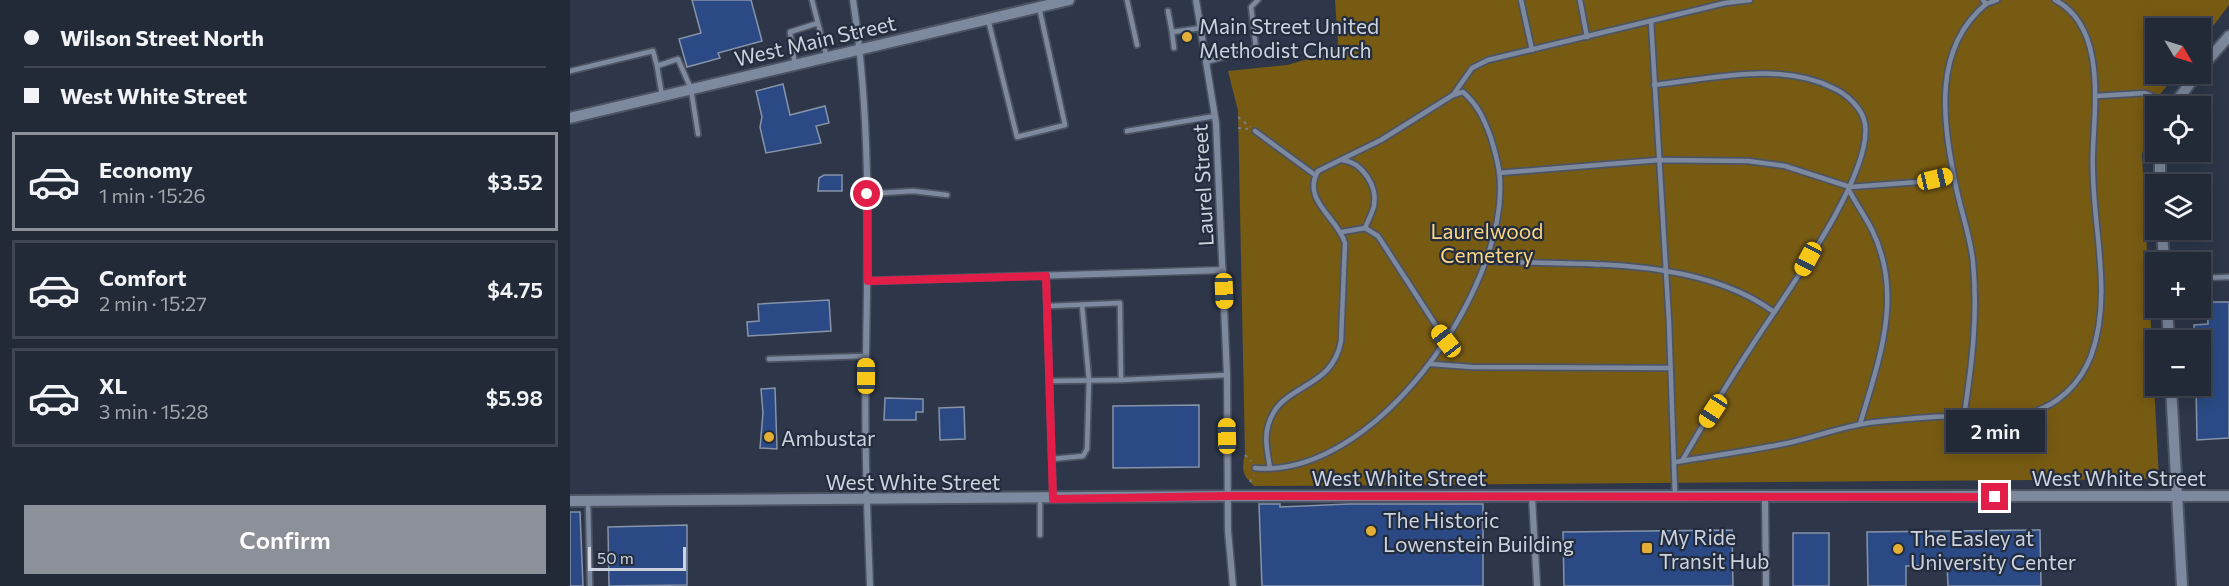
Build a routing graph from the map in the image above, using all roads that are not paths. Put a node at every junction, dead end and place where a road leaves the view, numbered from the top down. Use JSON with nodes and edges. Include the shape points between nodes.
{"nodes":[{"id":1,"x":812,"y":0,"type":"edge"},
{"id":2,"x":853,"y":0,"type":"edge"},
{"id":3,"x":1069,"y":0,"type":"edge"},
{"id":4,"x":1127,"y":0,"type":"edge"},
{"id":5,"x":1196,"y":0,"type":"edge"},
{"id":6,"x":1258,"y":0,"type":"edge"},
{"id":7,"x":1521,"y":0,"type":"edge"},
{"id":8,"x":1580,"y":0,"type":"edge"},
{"id":9,"x":1750,"y":0,"type":"edge"},
{"id":10,"x":1997,"y":0,"type":"edge"},
{"id":11,"x":2055,"y":0,"type":"edge"},
{"id":12,"x":1984,"y":2,"type":"edge"},
{"id":13,"x":1038,"y":7,"type":"junction"},
{"id":14,"x":1168,"y":11,"type":"dead end"},
{"id":15,"x":988,"y":19,"type":"junction"},
{"id":16,"x":1651,"y":21,"type":"junction"},
{"id":17,"x":818,"y":23,"type":"junction"},
{"id":18,"x":1201,"y":28,"type":"junction"},
{"id":19,"x":1172,"y":32,"type":"junction"},
{"id":20,"x":2229,"y":36,"type":"edge"},
{"id":21,"x":1587,"y":37,"type":"junction"},
{"id":22,"x":1137,"y":45,"type":"dead end"},
{"id":23,"x":1174,"y":48,"type":"dead end"},
{"id":24,"x":860,"y":50,"type":"junction"},
{"id":25,"x":1532,"y":50,"type":"junction"},
{"id":26,"x":2211,"y":56,"type":"edge"},
{"id":27,"x":827,"y":58,"type":"junction"},
{"id":28,"x":1206,"y":62,"type":"junction"},
{"id":29,"x":795,"y":65,"type":"junction"},
{"id":30,"x":657,"y":66,"type":"junction"},
{"id":31,"x":570,"y":71,"type":"edge"},
{"id":32,"x":1654,"y":85,"type":"junction"},
{"id":33,"x":690,"y":89,"type":"junction"},
{"id":34,"x":1453,"y":95,"type":"junction"},
{"id":35,"x":662,"y":96,"type":"junction"},
{"id":36,"x":2097,"y":96,"type":"junction"},
{"id":37,"x":2151,"y":96,"type":"edge"},
{"id":38,"x":1215,"y":116,"type":"junction"},
{"id":39,"x":570,"y":118,"type":"edge"},
{"id":40,"x":1127,"y":131,"type":"dead end"},
{"id":41,"x":1255,"y":131,"type":"dead end"},
{"id":42,"x":698,"y":135,"type":"dead end"},
{"id":43,"x":1339,"y":160,"type":"junction"},
{"id":44,"x":1659,"y":160,"type":"junction"},
{"id":45,"x":1499,"y":173,"type":"junction"},
{"id":46,"x":1315,"y":175,"type":"junction"},
{"id":47,"x":1954,"y":175,"type":"junction"},
{"id":48,"x":1849,"y":189,"type":"junction"},
{"id":49,"x":867,"y":194,"type":"junction"},
{"id":50,"x":947,"y":195,"type":"dead end"},
{"id":51,"x":1365,"y":228,"type":"junction"},
{"id":52,"x":1342,"y":232,"type":"junction"},
{"id":53,"x":1485,"y":261,"type":"junction"},
{"id":54,"x":1223,"y":270,"type":"junction"},
{"id":55,"x":1666,"y":271,"type":"junction"},
{"id":56,"x":1046,"y":276,"type":"junction"},
{"id":57,"x":2229,"y":277,"type":"edge"},
{"id":58,"x":2211,"y":278,"type":"edge"},
{"id":59,"x":868,"y":281,"type":"junction"},
{"id":60,"x":1082,"y":305,"type":"junction"},
{"id":61,"x":1048,"y":306,"type":"junction"},
{"id":62,"x":1774,"y":312,"type":"junction"},
{"id":63,"x":1446,"y":341,"type":"junction"},
{"id":64,"x":866,"y":356,"type":"junction"},
{"id":65,"x":769,"y":359,"type":"dead end"},
{"id":66,"x":1431,"y":364,"type":"junction"},
{"id":67,"x":1670,"y":368,"type":"junction"},
{"id":68,"x":1227,"y":375,"type":"junction"},
{"id":69,"x":1089,"y":380,"type":"junction"},
{"id":70,"x":1120,"y":380,"type":"junction"},
{"id":71,"x":1051,"y":381,"type":"junction"},
{"id":72,"x":2172,"y":396,"type":"edge"},
{"id":73,"x":1964,"y":416,"type":"junction"},
{"id":74,"x":1860,"y":424,"type":"junction"},
{"id":75,"x":1052,"y":459,"type":"junction"},
{"id":76,"x":1682,"y":461,"type":"junction"},
{"id":77,"x":1676,"y":462,"type":"junction"},
{"id":78,"x":1255,"y":468,"type":"dead end"},
{"id":79,"x":1270,"y":468,"type":"junction"},
{"id":80,"x":1228,"y":496,"type":"junction"},
{"id":81,"x":2178,"y":496,"type":"junction"},
{"id":82,"x":2229,"y":496,"type":"edge"},
{"id":83,"x":1532,"y":497,"type":"junction"},
{"id":84,"x":1675,"y":497,"type":"junction"},
{"id":85,"x":1766,"y":497,"type":"junction"},
{"id":86,"x":1053,"y":499,"type":"junction"},
{"id":87,"x":1040,"y":500,"type":"junction"},
{"id":88,"x":570,"y":501,"type":"edge"},
{"id":89,"x":588,"y":501,"type":"junction"},
{"id":90,"x":867,"y":501,"type":"junction"},
{"id":91,"x":1040,"y":535,"type":"dead end"},
{"id":92,"x":590,"y":586,"type":"edge"},
{"id":93,"x":870,"y":586,"type":"edge"},
{"id":94,"x":1233,"y":586,"type":"edge"},
{"id":95,"x":1536,"y":586,"type":"edge"},
{"id":96,"x":1766,"y":586,"type":"edge"},
{"id":97,"x":2182,"y":586,"type":"edge"}],
"edges":[{"from":1,"to":17,"type":"lane"},
{"from":2,"to":24,"type":"street"},
{"from":3,"to":13,"type":"street","name":"West Main Street"},
{"from":4,"to":22,"type":"lane"},
{"from":5,"to":18,"type":"street","name":"Laurel Street"},
{"from":6,"to":28,"type":"lane","via":[[1251,7],[1256,48]]},
{"from":7,"to":25,"type":"lane"},
{"from":8,"to":21,"type":"lane"},
{"from":9,"to":16,"type":"lane"},
{"from":10,"to":12,"type":"lane"},
{"from":11,"to":36,"type":"lane","via":[[2076,14],[2084,28]]},
{"from":12,"to":47,"type":"lane","via":[[1958,35],[1948,64],[1945,101]]},
{"from":13,"to":15,"type":"street","name":"West Main Street"},
{"from":13,"to":15,"type":"lane","via":[[1065,125],[1017,137]]},
{"from":14,"to":19,"type":"lane"},
{"from":15,"to":24,"type":"street","name":"West Main Street"},
{"from":16,"to":21,"type":"lane"},
{"from":16,"to":32,"type":"lane"},
{"from":17,"to":27,"type":"lane"},
{"from":17,"to":29,"type":"lane","via":[[790,32]]},
{"from":18,"to":19,"type":"lane"},
{"from":18,"to":28,"type":"street","name":"Laurel Street"},
{"from":19,"to":23,"type":"lane"},
{"from":20,"to":26,"type":"street"},
{"from":21,"to":25,"type":"lane"},
{"from":24,"to":27,"type":"street","name":"West Main Street"},
{"from":24,"to":49,"type":"street"},
{"from":25,"to":34,"type":"lane","via":[[1478,63]]},
{"from":27,"to":29,"type":"street","name":"West Main Street"},
{"from":28,"to":38,"type":"street","name":"Laurel Street"},
{"from":29,"to":33,"type":"street","name":"West Main Street"},
{"from":30,"to":31,"type":"lane","via":[[653,51]]},
{"from":30,"to":33,"type":"lane","via":[[678,59]]},
{"from":30,"to":35,"type":"lane"},
{"from":32,"to":44,"type":"lane"},
{"from":32,"to":48,"type":"lane","via":[[1782,74],[1835,88],[1855,105],[1865,125],[1862,152]]},
{"from":33,"to":35,"type":"street","name":"West Main Street"},
{"from":33,"to":42,"type":"lane"},
{"from":34,"to":43,"type":"lane","via":[[1381,140]]},
{"from":34,"to":45,"type":"lane","via":[[1463,92],[1475,102]]},
{"from":35,"to":39,"type":"street","name":"West Main Street"},
{"from":36,"to":37,"type":"lane"},
{"from":36,"to":73,"type":"lane","via":[[2091,179],[2100,307],[2091,356],[2080,376],[2056,402],[2012,417]]},
{"from":38,"to":40,"type":"lane"},
{"from":38,"to":54,"type":"street","name":"Laurel Street"},
{"from":41,"to":46,"type":"lane"},
{"from":43,"to":46,"type":"lane"},
{"from":43,"to":51,"type":"lane","via":[[1355,165],[1372,184],[1374,206]]},
{"from":44,"to":45,"type":"lane"},
{"from":44,"to":48,"type":"lane","via":[[1766,162],[1809,172]]},
{"from":44,"to":55,"type":"lane"},
{"from":45,"to":53,"type":"lane","via":[[1499,207]]},
{"from":46,"to":52,"type":"lane","via":[[1316,199]]},
{"from":47,"to":48,"type":"lane"},
{"from":47,"to":73,"type":"lane","via":[[1971,239],[1975,288],[1974,343]]},
{"from":48,"to":62,"type":"lane"},
{"from":48,"to":74,"type":"lane","via":[[1879,248],[1888,301],[1884,342]]},
{"from":49,"to":50,"type":"lane","via":[[913,190]]},
{"from":49,"to":59,"type":"street"},
{"from":51,"to":52,"type":"lane"},
{"from":51,"to":63,"type":"lane","via":[[1383,243]]},
{"from":52,"to":79,"type":"lane","via":[[1345,276],[1339,354],[1329,370],[1290,395],[1273,413],[1266,436]]},
{"from":53,"to":55,"type":"lane"},
{"from":53,"to":63,"type":"lane"},
{"from":54,"to":56,"type":"street"},
{"from":54,"to":68,"type":"street","name":"Laurel Street"},
{"from":55,"to":62,"type":"lane","via":[[1724,284]]},
{"from":55,"to":67,"type":"lane"},
{"from":56,"to":59,"type":"street"},
{"from":56,"to":61,"type":"lane"},
{"from":57,"to":58,"type":"lane"},
{"from":59,"to":64,"type":"street"},
{"from":60,"to":61,"type":"lane"},
{"from":60,"to":69,"type":"lane"},
{"from":60,"to":70,"type":"lane","via":[[1120,303]]},
{"from":61,"to":71,"type":"lane"},
{"from":62,"to":76,"type":"lane"},
{"from":63,"to":66,"type":"lane"},
{"from":64,"to":65,"type":"lane"},
{"from":64,"to":90,"type":"street"},
{"from":66,"to":67,"type":"lane"},
{"from":66,"to":79,"type":"lane","via":[[1396,404],[1348,440],[1306,463]]},
{"from":67,"to":77,"type":"lane"},
{"from":68,"to":70,"type":"lane"},
{"from":68,"to":80,"type":"street","name":"Laurel Street"},
{"from":69,"to":70,"type":"lane"},
{"from":69,"to":71,"type":"lane"},
{"from":69,"to":75,"type":"lane","via":[[1087,449],[1083,456]]},
{"from":71,"to":75,"type":"lane"},
{"from":72,"to":81,"type":"street"},
{"from":73,"to":74,"type":"lane"},
{"from":74,"to":76,"type":"lane","via":[[1783,444]]},
{"from":75,"to":86,"type":"lane"},
{"from":76,"to":77,"type":"lane"},
{"from":77,"to":84,"type":"lane"},
{"from":78,"to":79,"type":"lane"},
{"from":80,"to":83,"type":"street","name":"West White Street"},
{"from":80,"to":86,"type":"street","name":"West White Street"},
{"from":80,"to":94,"type":"street","name":"Laurel Street"},
{"from":81,"to":82,"type":"street","name":"West White Street"},
{"from":81,"to":85,"type":"street","name":"West White Street"},
{"from":81,"to":97,"type":"street"},
{"from":83,"to":84,"type":"street","name":"West White Street"},
{"from":83,"to":95,"type":"street"},
{"from":84,"to":85,"type":"street","name":"West White Street"},
{"from":85,"to":96,"type":"street"},
{"from":86,"to":87,"type":"street","name":"West White Street"},
{"from":87,"to":90,"type":"street","name":"West White Street"},
{"from":87,"to":91,"type":"lane"},
{"from":88,"to":89,"type":"street","name":"West White Street"},
{"from":89,"to":90,"type":"street","name":"West White Street"},
{"from":89,"to":92,"type":"lane"},
{"from":90,"to":93,"type":"street"}]}
